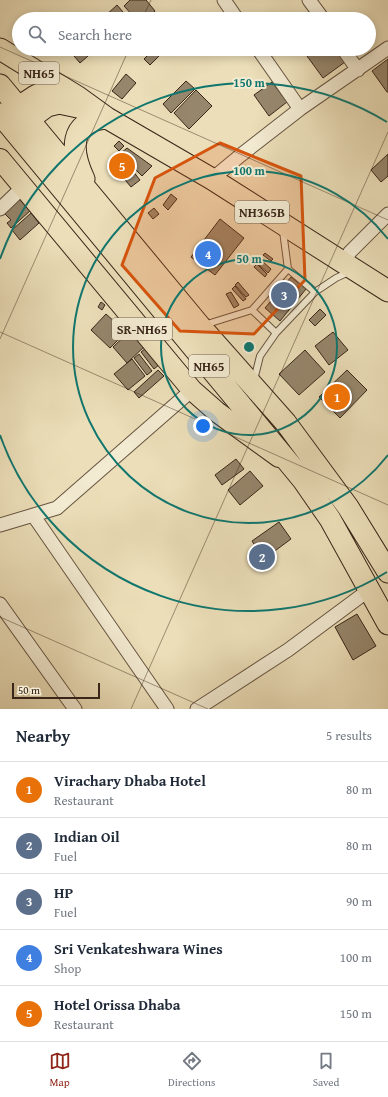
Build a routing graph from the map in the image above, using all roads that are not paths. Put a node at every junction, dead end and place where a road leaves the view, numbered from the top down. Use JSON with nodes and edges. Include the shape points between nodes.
{"nodes":[{"id":1,"x":224,"y":0,"type":"edge"},
{"id":2,"x":309,"y":0,"type":"edge"},
{"id":3,"x":232,"y":12,"type":"edge"},
{"id":4,"x":318,"y":12,"type":"edge"},
{"id":5,"x":0,"y":42,"type":"edge"},
{"id":6,"x":388,"y":48,"type":"edge"},
{"id":7,"x":0,"y":49,"type":"edge"},
{"id":8,"x":12,"y":53,"type":"edge"},
{"id":9,"x":15,"y":56,"type":"edge"},
{"id":10,"x":263,"y":56,"type":"edge"},
{"id":11,"x":348,"y":56,"type":"edge"},
{"id":12,"x":26,"y":66,"type":"junction"},
{"id":13,"x":358,"y":70,"type":"junction"},
{"id":14,"x":0,"y":85,"type":"edge"},
{"id":15,"x":78,"y":97,"type":"junction"},
{"id":16,"x":300,"y":109,"type":"junction"},
{"id":17,"x":107,"y":118,"type":"junction"},
{"id":18,"x":11,"y":119,"type":"edge"},
{"id":19,"x":0,"y":159,"type":"edge"},
{"id":20,"x":212,"y":179,"type":"junction"},
{"id":21,"x":23,"y":186,"type":"junction"},
{"id":22,"x":100,"y":206,"type":"junction"},
{"id":23,"x":0,"y":209,"type":"edge"},
{"id":24,"x":388,"y":214,"type":"edge"},
{"id":25,"x":282,"y":226,"type":"junction"},
{"id":26,"x":349,"y":267,"type":"junction"},
{"id":27,"x":288,"y":269,"type":"junction"},
{"id":28,"x":388,"y":291,"type":"edge"},
{"id":29,"x":315,"y":292,"type":"junction"},
{"id":30,"x":252,"y":310,"type":"junction"},
{"id":31,"x":200,"y":326,"type":"junction"},
{"id":32,"x":276,"y":333,"type":"junction"},
{"id":33,"x":253,"y":384,"type":"junction"},
{"id":34,"x":192,"y":390,"type":"junction"},
{"id":35,"x":303,"y":480,"type":"junction"},
{"id":36,"x":33,"y":515,"type":"junction"},
{"id":37,"x":0,"y":525,"type":"edge"},
{"id":38,"x":388,"y":572,"type":"edge"},
{"id":39,"x":369,"y":590,"type":"junction"},
{"id":40,"x":0,"y":604,"type":"edge"},
{"id":41,"x":388,"y":624,"type":"edge"},
{"id":42,"x":75,"y":709,"type":"edge"},
{"id":43,"x":167,"y":709,"type":"edge"},
{"id":44,"x":197,"y":709,"type":"edge"}],
"edges":[{"from":1,"to":3,"type":"street"},
{"from":2,"to":4,"type":"street"},
{"from":5,"to":8,"type":"main road"},
{"from":6,"to":13,"type":"street"},
{"from":7,"to":12,"type":"highway","number":"NH65"},
{"from":9,"to":12,"type":"main road"},
{"from":10,"to":16,"type":"street"},
{"from":11,"to":13,"type":"street"},
{"from":12,"to":15,"type":"highway","number":"NH65"},
{"from":13,"to":16,"type":"street"},
{"from":14,"to":18,"type":"highway","number":"NH65"},
{"from":15,"to":17,"type":"highway","number":"NH365B"},
{"from":15,"to":18,"type":"highway","number":"NH365B","via":[[63,91],[50,90],[37,94]]},
{"from":16,"to":20,"type":"street"},
{"from":17,"to":18,"type":"highway","number":"NH365B","via":[[88,109],[59,103]]},
{"from":17,"to":20,"type":"highway","number":"NH365B"},
{"from":17,"to":22,"type":"highway","number":"NH65","via":[[96,119],[86,124],[78,132],[74,143],[74,155],[79,168]]},
{"from":18,"to":22,"type":"highway","number":"NH65"},
{"from":18,"to":35,"type":"highway","number":"NH65"},
{"from":19,"to":21,"type":"main road","number":"SR-NH65"},
{"from":20,"to":25,"type":"highway","number":"NH365B"},
{"from":21,"to":23,"type":"street"},
{"from":21,"to":34,"type":"main road","number":"SR-NH65"},
{"from":22,"to":31,"type":"highway","number":"NH65"},
{"from":24,"to":26,"type":"street","via":[[350,252]]},
{"from":25,"to":26,"type":"highway","number":"NH365B"},
{"from":25,"to":27,"type":"lane"},
{"from":26,"to":28,"type":"highway","number":"NH365B"},
{"from":26,"to":29,"type":"lane"},
{"from":27,"to":29,"type":"lane"},
{"from":27,"to":30,"type":"lane"},
{"from":29,"to":32,"type":"lane"},
{"from":30,"to":31,"type":"lane"},
{"from":30,"to":32,"type":"lane"},
{"from":31,"to":33,"type":"highway","number":"NH65"},
{"from":32,"to":33,"type":"lane","via":[[260,356]]},
{"from":33,"to":38,"type":"highway","number":"NH65","via":[[318,464]]},
{"from":34,"to":35,"type":"main road","number":"SR-NH65","via":[[217,412],[281,459]]},
{"from":34,"to":36,"type":"street","via":[[57,508]]},
{"from":35,"to":39,"type":"highway","number":"NH65","via":[[330,519]]},
{"from":36,"to":37,"type":"street"},
{"from":36,"to":43,"type":"street"},
{"from":39,"to":41,"type":"highway","number":"NH65"},
{"from":39,"to":44,"type":"street","via":[[288,650]]},
{"from":40,"to":42,"type":"street"}]}
